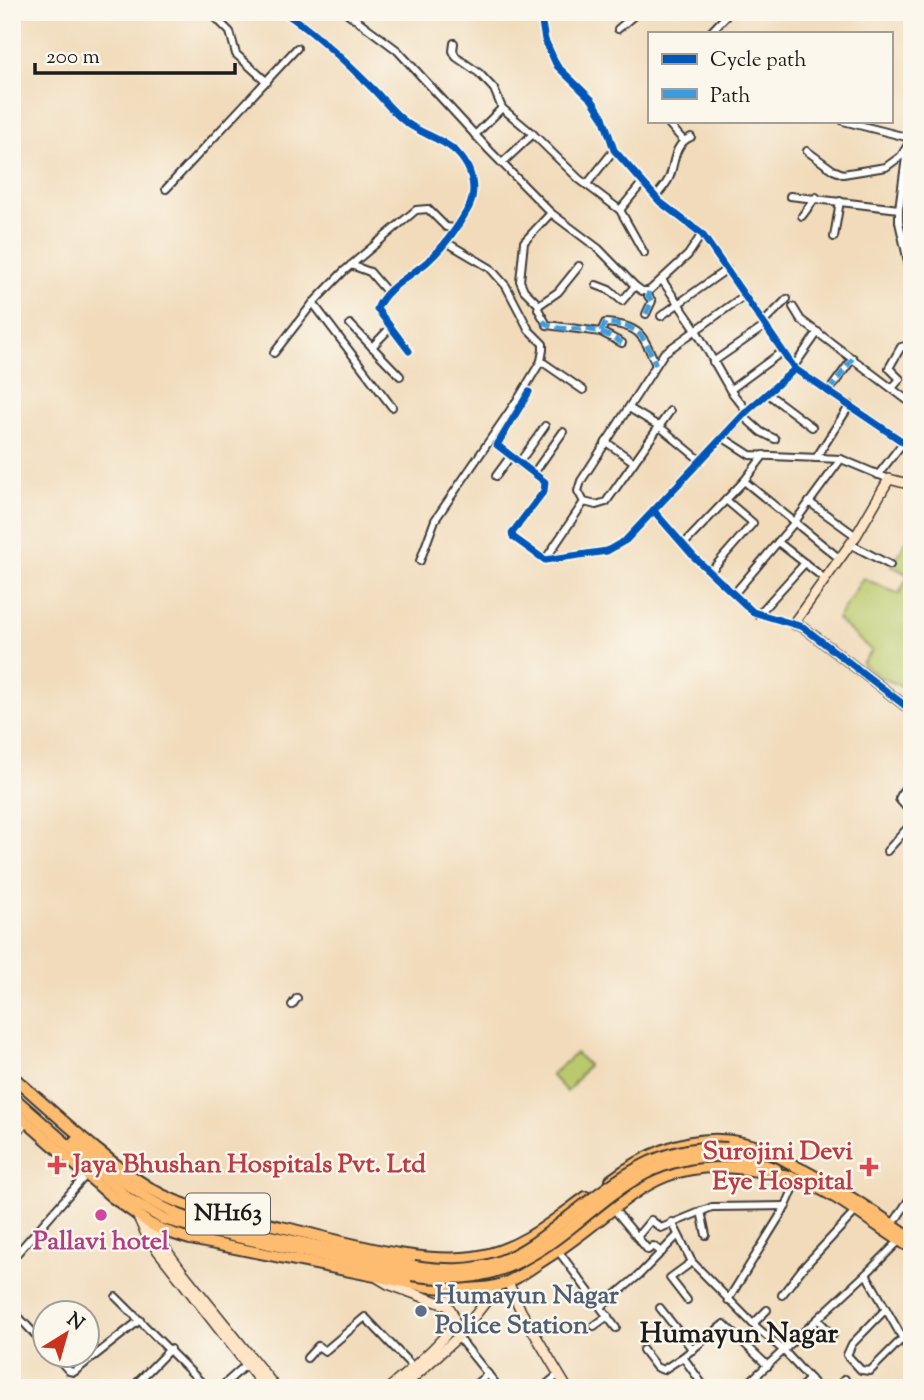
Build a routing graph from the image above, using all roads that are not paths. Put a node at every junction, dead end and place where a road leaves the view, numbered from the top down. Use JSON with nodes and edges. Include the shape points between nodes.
{"nodes":[{"id":1,"x":209,"y":12,"type":"edge"},
{"id":2,"x":283,"y":12,"type":"edge"},
{"id":3,"x":346,"y":12,"type":"edge"},
{"id":4,"x":540,"y":12,"type":"edge"},
{"id":5,"x":638,"y":12,"type":"edge"},
{"id":6,"x":727,"y":12,"type":"edge"},
{"id":7,"x":618,"y":29,"type":"dead end"},
{"id":8,"x":711,"y":32,"type":"edge"},
{"id":9,"x":454,"y":43,"type":"dead end"},
{"id":10,"x":298,"y":48,"type":"dead end"},
{"id":11,"x":267,"y":82,"type":"junction"},
{"id":12,"x":502,"y":108,"type":"junction"},
{"id":13,"x":847,"y":122,"type":"edge"},
{"id":14,"x":669,"y":124,"type":"dead end"},
{"id":15,"x":533,"y":134,"type":"junction"},
{"id":16,"x":475,"y":135,"type":"junction"},
{"id":17,"x":691,"y":137,"type":"dead end"},
{"id":18,"x":911,"y":138,"type":"edge"},
{"id":19,"x":683,"y":140,"type":"junction"},
{"id":20,"x":907,"y":148,"type":"junction"},
{"id":21,"x":614,"y":150,"type":"junction"},
{"id":22,"x":807,"y":151,"type":"dead end"},
{"id":23,"x":502,"y":163,"type":"junction"},
{"id":24,"x":643,"y":182,"type":"junction"},
{"id":25,"x":587,"y":184,"type":"junction"},
{"id":26,"x":166,"y":189,"type":"dead end"},
{"id":27,"x":656,"y":196,"type":"junction"},
{"id":28,"x":790,"y":196,"type":"dead end"},
{"id":29,"x":816,"y":197,"type":"junction"},
{"id":30,"x":840,"y":201,"type":"junction"},
{"id":31,"x":899,"y":209,"type":"junction"},
{"id":32,"x":620,"y":211,"type":"junction"},
{"id":33,"x":551,"y":213,"type":"junction"},
{"id":34,"x":802,"y":216,"type":"dead end"},
{"id":35,"x":454,"y":228,"type":"junction"},
{"id":36,"x":702,"y":234,"type":"junction"},
{"id":37,"x":834,"y":237,"type":"dead end"},
{"id":38,"x":446,"y":243,"type":"junction"},
{"id":39,"x":644,"y":253,"type":"dead end"},
{"id":40,"x":351,"y":265,"type":"junction"},
{"id":41,"x":579,"y":266,"type":"dead end"},
{"id":42,"x":909,"y":266,"type":"dead end"},
{"id":43,"x":727,"y":269,"type":"junction"},
{"id":44,"x":662,"y":280,"type":"junction"},
{"id":45,"x":596,"y":285,"type":"dead end"},
{"id":46,"x":635,"y":286,"type":"junction"},
{"id":47,"x":649,"y":291,"type":"junction"},
{"id":48,"x":388,"y":292,"type":"junction"},
{"id":49,"x":745,"y":295,"type":"junction"},
{"id":50,"x":787,"y":299,"type":"dead end"},
{"id":51,"x":313,"y":303,"type":"junction"},
{"id":52,"x":678,"y":303,"type":"junction"},
{"id":53,"x":539,"y":307,"type":"junction"},
{"id":54,"x":793,"y":307,"type":"dead end"},
{"id":55,"x":646,"y":314,"type":"dead end"},
{"id":56,"x":661,"y":316,"type":"dead end"},
{"id":57,"x":350,"y":324,"type":"dead end"},
{"id":58,"x":764,"y":325,"type":"junction"},
{"id":59,"x":390,"y":328,"type":"junction"},
{"id":60,"x":696,"y":330,"type":"junction"},
{"id":61,"x":600,"y":331,"type":"junction"},
{"id":62,"x":818,"y":332,"type":"junction"},
{"id":63,"x":622,"y":343,"type":"dead end"},
{"id":64,"x":372,"y":347,"type":"junction"},
{"id":65,"x":912,"y":350,"type":"edge"},
{"id":66,"x":409,"y":351,"type":"dead end"},
{"id":67,"x":783,"y":351,"type":"junction"},
{"id":68,"x":274,"y":353,"type":"dead end"},
{"id":69,"x":853,"y":358,"type":"junction"},
{"id":70,"x":541,"y":361,"type":"junction"},
{"id":71,"x":713,"y":362,"type":"junction"},
{"id":72,"x":658,"y":363,"type":"junction"},
{"id":73,"x":794,"y":368,"type":"junction"},
{"id":74,"x":400,"y":376,"type":"dead end"},
{"id":75,"x":893,"y":387,"type":"junction"},
{"id":76,"x":583,"y":390,"type":"dead end"},
{"id":77,"x":730,"y":390,"type":"junction"},
{"id":78,"x":829,"y":391,"type":"junction"},
{"id":79,"x":529,"y":392,"type":"dead end"},
{"id":80,"x":768,"y":394,"type":"junction"},
{"id":81,"x":907,"y":400,"type":"dead end"},
{"id":82,"x":850,"y":405,"type":"junction"},
{"id":83,"x":392,"y":407,"type":"dead end"},
{"id":84,"x":629,"y":408,"type":"junction"},
{"id":85,"x":670,"y":411,"type":"dead end"},
{"id":86,"x":745,"y":414,"type":"junction"},
{"id":87,"x":545,"y":426,"type":"dead end"},
{"id":88,"x":811,"y":427,"type":"dead end"},
{"id":89,"x":660,"y":428,"type":"junction"},
{"id":90,"x":912,"y":431,"type":"edge"},
{"id":91,"x":563,"y":432,"type":"dead end"},
{"id":92,"x":722,"y":437,"type":"junction"},
{"id":93,"x":775,"y":439,"type":"dead end"},
{"id":94,"x":606,"y":442,"type":"junction"},
{"id":95,"x":903,"y":442,"type":"junction"},
{"id":96,"x":912,"y":449,"type":"edge"},
{"id":97,"x":764,"y":455,"type":"junction"},
{"id":98,"x":510,"y":457,"type":"junction"},
{"id":99,"x":816,"y":458,"type":"junction"},
{"id":100,"x":841,"y":459,"type":"junction"},
{"id":101,"x":700,"y":460,"type":"junction"},
{"id":102,"x":519,"y":463,"type":"junction"},
{"id":103,"x":634,"y":463,"type":"junction"},
{"id":104,"x":534,"y":473,"type":"junction"},
{"id":105,"x":496,"y":475,"type":"dead end"},
{"id":106,"x":878,"y":475,"type":"junction"},
{"id":107,"x":888,"y":479,"type":"junction"},
{"id":108,"x":744,"y":481,"type":"junction"},
{"id":109,"x":912,"y":485,"type":"edge"},
{"id":110,"x":726,"y":500,"type":"junction"},
{"id":111,"x":584,"y":502,"type":"junction"},
{"id":112,"x":809,"y":502,"type":"junction"},
{"id":113,"x":653,"y":510,"type":"junction"},
{"id":114,"x":794,"y":523,"type":"junction"},
{"id":115,"x":853,"y":540,"type":"junction"},
{"id":116,"x":778,"y":541,"type":"junction"},
{"id":117,"x":684,"y":544,"type":"junction"},
{"id":118,"x":840,"y":559,"type":"junction"},
{"id":119,"x":545,"y":560,"type":"junction"},
{"id":120,"x":419,"y":561,"type":"dead end"},
{"id":121,"x":805,"y":563,"type":"junction"},
{"id":122,"x":890,"y":565,"type":"dead end"},
{"id":123,"x":710,"y":572,"type":"junction"},
{"id":124,"x":825,"y":579,"type":"junction"},
{"id":125,"x":734,"y":594,"type":"junction"},
{"id":126,"x":758,"y":615,"type":"junction"},
{"id":127,"x":793,"y":624,"type":"junction"},
{"id":128,"x":912,"y":711,"type":"edge"},
{"id":129,"x":912,"y":775,"type":"edge"},
{"id":130,"x":912,"y":814,"type":"edge"},
{"id":131,"x":912,"y":823,"type":"edge"},
{"id":132,"x":887,"y":851,"type":"dead end"},
{"id":133,"x":298,"y":998,"type":"dead end"},
{"id":134,"x":292,"y":1005,"type":"dead end"},
{"id":135,"x":12,"y":1076,"type":"edge"},
{"id":136,"x":12,"y":1083,"type":"edge"},
{"id":137,"x":12,"y":1096,"type":"edge"},
{"id":138,"x":12,"y":1109,"type":"edge"},
{"id":139,"x":26,"y":1122,"type":"junction"},
{"id":140,"x":12,"y":1134,"type":"edge"},
{"id":141,"x":727,"y":1152,"type":"junction"},
{"id":142,"x":798,"y":1173,"type":"junction"},
{"id":143,"x":87,"y":1174,"type":"junction"},
{"id":144,"x":912,"y":1195,"type":"edge"},
{"id":145,"x":786,"y":1206,"type":"junction"},
{"id":146,"x":613,"y":1208,"type":"junction"},
{"id":147,"x":701,"y":1211,"type":"junction"},
{"id":148,"x":856,"y":1211,"type":"junction"},
{"id":149,"x":137,"y":1214,"type":"junction"},
{"id":150,"x":553,"y":1221,"type":"junction"},
{"id":151,"x":672,"y":1222,"type":"junction"},
{"id":152,"x":150,"y":1224,"type":"junction"},
{"id":153,"x":893,"y":1224,"type":"junction"},
{"id":154,"x":543,"y":1229,"type":"junction"},
{"id":155,"x":678,"y":1235,"type":"junction"},
{"id":156,"x":706,"y":1236,"type":"dead end"},
{"id":157,"x":637,"y":1237,"type":"junction"},
{"id":158,"x":912,"y":1238,"type":"edge"},
{"id":159,"x":899,"y":1241,"type":"junction"},
{"id":160,"x":568,"y":1243,"type":"junction"},
{"id":161,"x":912,"y":1248,"type":"edge"},
{"id":162,"x":558,"y":1251,"type":"junction"},
{"id":163,"x":662,"y":1252,"type":"junction"},
{"id":164,"x":12,"y":1259,"type":"edge"},
{"id":165,"x":692,"y":1262,"type":"junction"},
{"id":166,"x":866,"y":1274,"type":"junction"},
{"id":167,"x":376,"y":1276,"type":"junction"},
{"id":168,"x":503,"y":1284,"type":"junction"},
{"id":169,"x":782,"y":1295,"type":"dead end"},
{"id":170,"x":116,"y":1297,"type":"dead end"},
{"id":171,"x":687,"y":1300,"type":"dead end"},
{"id":172,"x":729,"y":1300,"type":"junction"},
{"id":173,"x":601,"y":1307,"type":"junction"},
{"id":174,"x":660,"y":1308,"type":"dead end"},
{"id":175,"x":886,"y":1309,"type":"junction"},
{"id":176,"x":12,"y":1310,"type":"edge"},
{"id":177,"x":767,"y":1310,"type":"dead end"},
{"id":178,"x":608,"y":1317,"type":"junction"},
{"id":179,"x":140,"y":1320,"type":"junction"},
{"id":180,"x":818,"y":1320,"type":"junction"},
{"id":181,"x":753,"y":1324,"type":"junction"},
{"id":182,"x":594,"y":1326,"type":"dead end"},
{"id":183,"x":616,"y":1328,"type":"dead end"},
{"id":184,"x":32,"y":1331,"type":"edge"},
{"id":185,"x":833,"y":1335,"type":"dead end"},
{"id":186,"x":458,"y":1337,"type":"junction"},
{"id":187,"x":903,"y":1338,"type":"junction"},
{"id":188,"x":170,"y":1349,"type":"junction"},
{"id":189,"x":102,"y":1350,"type":"edge"},
{"id":190,"x":643,"y":1350,"type":"dead end"},
{"id":191,"x":693,"y":1350,"type":"junction"},
{"id":192,"x":785,"y":1351,"type":"junction"},
{"id":193,"x":911,"y":1353,"type":"edge"},
{"id":194,"x":307,"y":1357,"type":"dead end"},
{"id":195,"x":683,"y":1357,"type":"junction"},
{"id":196,"x":249,"y":1363,"type":"junction"},
{"id":197,"x":768,"y":1366,"type":"junction"},
{"id":198,"x":413,"y":1367,"type":"junction"},
{"id":199,"x":488,"y":1374,"type":"junction"},
{"id":200,"x":559,"y":1374,"type":"junction"},
{"id":201,"x":810,"y":1379,"type":"junction"},
{"id":202,"x":845,"y":1379,"type":"dead end"},
{"id":203,"x":132,"y":1388,"type":"edge"},
{"id":204,"x":207,"y":1388,"type":"edge"},
{"id":205,"x":220,"y":1388,"type":"edge"},
{"id":206,"x":265,"y":1388,"type":"edge"},
{"id":207,"x":276,"y":1388,"type":"edge"},
{"id":208,"x":389,"y":1388,"type":"edge"},
{"id":209,"x":402,"y":1388,"type":"edge"},
{"id":210,"x":471,"y":1388,"type":"edge"},
{"id":211,"x":499,"y":1388,"type":"edge"},
{"id":212,"x":542,"y":1388,"type":"edge"},
{"id":213,"x":567,"y":1388,"type":"edge"},
{"id":214,"x":705,"y":1388,"type":"edge"},
{"id":215,"x":743,"y":1388,"type":"edge"},
{"id":216,"x":800,"y":1388,"type":"edge"},
{"id":217,"x":818,"y":1388,"type":"edge"},
{"id":218,"x":836,"y":1388,"type":"edge"}],
"edges":[{"from":1,"to":11,"type":"street","via":[[230,32],[236,54]]},
{"from":2,"to":35,"type":"street","via":[[407,123],[442,141],[463,159],[474,186],[470,204]]},
{"from":3,"to":16,"type":"street","via":[[397,50]]},
{"from":4,"to":21,"type":"street","via":[[556,66],[593,100]]},
{"from":5,"to":7,"type":"street"},
{"from":6,"to":8,"type":"street"},
{"from":9,"to":12,"type":"street","via":[[456,57],[495,89]]},
{"from":10,"to":11,"type":"street"},
{"from":11,"to":26,"type":"street"},
{"from":12,"to":15,"type":"street"},
{"from":12,"to":16,"type":"street"},
{"from":13,"to":18,"type":"street"},
{"from":14,"to":19,"type":"street"},
{"from":15,"to":23,"type":"street"},
{"from":15,"to":25,"type":"street"},
{"from":16,"to":23,"type":"street"},
{"from":17,"to":19,"type":"street"},
{"from":18,"to":20,"type":"street"},
{"from":19,"to":27,"type":"street","via":[[669,180]]},
{"from":20,"to":22,"type":"street","via":[[886,167],[843,174]]},
{"from":20,"to":31,"type":"street"},
{"from":21,"to":24,"type":"street"},
{"from":21,"to":25,"type":"street"},
{"from":23,"to":33,"type":"street"},
{"from":24,"to":27,"type":"street"},
{"from":24,"to":32,"type":"street"},
{"from":25,"to":32,"type":"street"},
{"from":27,"to":36,"type":"street"},
{"from":28,"to":29,"type":"street"},
{"from":29,"to":30,"type":"street"},
{"from":29,"to":34,"type":"street"},
{"from":30,"to":31,"type":"street"},
{"from":30,"to":37,"type":"street"},
{"from":31,"to":42,"type":"street"},
{"from":32,"to":39,"type":"street"},
{"from":33,"to":46,"type":"street","via":[[599,249]]},
{"from":33,"to":53,"type":"street","via":[[524,242],[520,281]]},
{"from":35,"to":38,"type":"street"},
{"from":35,"to":40,"type":"street","via":[[446,227],[428,209],[416,210]]},
{"from":36,"to":43,"type":"street"},
{"from":36,"to":44,"type":"street","via":[[688,256]]},
{"from":38,"to":48,"type":"street"},
{"from":38,"to":70,"type":"street","via":[[490,268],[506,286],[529,330],[543,344]]},
{"from":40,"to":48,"type":"street","via":[[370,272]]},
{"from":40,"to":51,"type":"street"},
{"from":41,"to":53,"type":"street"},
{"from":43,"to":49,"type":"street"},
{"from":43,"to":52,"type":"street"},
{"from":44,"to":47,"type":"street"},
{"from":44,"to":52,"type":"street"},
{"from":45,"to":46,"type":"street","via":[[622,301]]},
{"from":46,"to":47,"type":"street"},
{"from":47,"to":55,"type":"street","via":[[652,301]]},
{"from":48,"to":59,"type":"street","via":[[377,309]]},
{"from":49,"to":58,"type":"street"},
{"from":49,"to":60,"type":"street"},
{"from":50,"to":58,"type":"street"},
{"from":51,"to":68,"type":"street"},
{"from":51,"to":83,"type":"street"},
{"from":52,"to":56,"type":"street"},
{"from":52,"to":60,"type":"street"},
{"from":53,"to":61,"type":"street","via":[[547,325]]},
{"from":54,"to":62,"type":"street"},
{"from":57,"to":64,"type":"street"},
{"from":58,"to":67,"type":"street"},
{"from":58,"to":71,"type":"street"},
{"from":59,"to":64,"type":"street"},
{"from":59,"to":66,"type":"street"},
{"from":60,"to":71,"type":"street"},
{"from":60,"to":72,"type":"street","via":[[664,353]]},
{"from":61,"to":63,"type":"street"},
{"from":61,"to":72,"type":"street","via":[[605,323],[636,330]]},
{"from":62,"to":69,"type":"street"},
{"from":62,"to":73,"type":"street"},
{"from":64,"to":74,"type":"street"},
{"from":65,"to":75,"type":"street","via":[[901,348],[891,363],[889,368],[900,379]]},
{"from":67,"to":73,"type":"street"},
{"from":67,"to":77,"type":"street"},
{"from":69,"to":75,"type":"street"},
{"from":69,"to":78,"type":"street"},
{"from":70,"to":76,"type":"street"},
{"from":70,"to":120,"type":"street","via":[[439,513]]},
{"from":71,"to":77,"type":"street"},
{"from":72,"to":84,"type":"street"},
{"from":73,"to":78,"type":"street"},
{"from":73,"to":80,"type":"street"},
{"from":75,"to":81,"type":"street"},
{"from":77,"to":86,"type":"street"},
{"from":78,"to":82,"type":"street"},
{"from":79,"to":98,"type":"street","via":[[497,442]]},
{"from":80,"to":86,"type":"street"},
{"from":80,"to":88,"type":"street"},
{"from":82,"to":95,"type":"street"},
{"from":82,"to":99,"type":"street"},
{"from":84,"to":89,"type":"street"},
{"from":84,"to":94,"type":"street"},
{"from":85,"to":89,"type":"street"},
{"from":86,"to":92,"type":"street"},
{"from":86,"to":93,"type":"street","via":[[761,432]]},
{"from":87,"to":102,"type":"street"},
{"from":89,"to":101,"type":"street"},
{"from":89,"to":103,"type":"street"},
{"from":90,"to":95,"type":"street"},
{"from":91,"to":104,"type":"street"},
{"from":92,"to":97,"type":"street","via":[[750,455]]},
{"from":92,"to":101,"type":"street"},
{"from":94,"to":103,"type":"street"},
{"from":94,"to":111,"type":"street","via":[[581,481],[578,491]]},
{"from":95,"to":96,"type":"street"},
{"from":95,"to":106,"type":"street"},
{"from":97,"to":99,"type":"street"},
{"from":97,"to":108,"type":"street"},
{"from":98,"to":102,"type":"street"},
{"from":98,"to":105,"type":"street"},
{"from":99,"to":100,"type":"street"},
{"from":100,"to":106,"type":"street"},
{"from":100,"to":112,"type":"street"},
{"from":101,"to":113,"type":"street"},
{"from":102,"to":104,"type":"street"},
{"from":103,"to":111,"type":"street","via":[[606,502]]},
{"from":104,"to":119,"type":"street","via":[[545,482],[544,491],[512,533]]},
{"from":106,"to":107,"type":"street"},
{"from":107,"to":109,"type":"street"},
{"from":107,"to":115,"type":"street"},
{"from":108,"to":110,"type":"street"},
{"from":108,"to":114,"type":"street"},
{"from":110,"to":117,"type":"street"},
{"from":110,"to":123,"type":"street","via":[[753,523]]},
{"from":111,"to":119,"type":"street"},
{"from":112,"to":114,"type":"street"},
{"from":112,"to":115,"type":"street"},
{"from":113,"to":117,"type":"street"},
{"from":113,"to":119,"type":"street","via":[[626,540],[607,551]]},
{"from":114,"to":116,"type":"street"},
{"from":114,"to":118,"type":"street"},
{"from":115,"to":118,"type":"street"},
{"from":115,"to":122,"type":"street"},
{"from":116,"to":121,"type":"street"},
{"from":116,"to":125,"type":"street"},
{"from":117,"to":123,"type":"street"},
{"from":118,"to":124,"type":"street"},
{"from":121,"to":124,"type":"street"},
{"from":121,"to":126,"type":"street"},
{"from":123,"to":125,"type":"street"},
{"from":124,"to":127,"type":"street"},
{"from":125,"to":126,"type":"street"},
{"from":126,"to":127,"type":"street"},
{"from":127,"to":128,"type":"street"},
{"from":129,"to":130,"type":"street","via":[[899,799]]},
{"from":131,"to":132,"type":"street"},
{"from":133,"to":134,"type":"street"},
{"from":135,"to":154,"type":"highway","number":"NH163","via":[[113,1162],[154,1191],[197,1207],[434,1258],[483,1255]]},
{"from":136,"to":141,"type":"highway","bridge":true,"via":[[131,1189],[175,1214],[446,1270],[480,1267],[512,1256],[642,1164],[683,1150],[712,1147]]},
{"from":137,"to":141,"type":"highway","bridge":true,"via":[[109,1183],[163,1219],[437,1278],[482,1275],[515,1264],[646,1172],[685,1158]]},
{"from":138,"to":139,"type":"highway","number":"NH163"},
{"from":139,"to":140,"type":"street"},
{"from":139,"to":143,"type":"highway","number":"NH163"},
{"from":141,"to":142,"type":"highway","via":[[759,1154]]},
{"from":142,"to":145,"type":"street"},
{"from":142,"to":146,"type":"highway","number":"NH163","via":[[710,1165],[679,1170]]},
{"from":142,"to":148,"type":"highway","number":"NH163"},
{"from":142,"to":150,"type":"highway","number":"NH163","via":[[747,1143],[690,1141],[635,1162]]},
{"from":142,"to":153,"type":"highway","number":"NH163"},
{"from":143,"to":149,"type":"highway","number":"NH163"},
{"from":143,"to":164,"type":"street"},
{"from":144,"to":153,"type":"street"},
{"from":145,"to":147,"type":"street"},
{"from":145,"to":172,"type":"street"},
{"from":146,"to":157,"type":"street"},
{"from":146,"to":160,"type":"highway","number":"NH163"},
{"from":147,"to":151,"type":"street"},
{"from":147,"to":156,"type":"street"},
{"from":148,"to":159,"type":"highway","number":"NH163"},
{"from":148,"to":169,"type":"street"},
{"from":149,"to":152,"type":"highway","number":"NH163"},
{"from":149,"to":196,"type":"street","via":[[148,1238]]},
{"from":150,"to":154,"type":"highway","number":"NH163"},
{"from":150,"to":160,"type":"highway"},
{"from":151,"to":155,"type":"street"},
{"from":151,"to":157,"type":"street","via":[[661,1228],[651,1220]]},
{"from":152,"to":167,"type":"highway","number":"NH163","via":[[190,1239]]},
{"from":152,"to":196,"type":"street"},
{"from":153,"to":158,"type":"highway","number":"NH163"},
{"from":154,"to":162,"type":"street"},
{"from":155,"to":163,"type":"street"},
{"from":155,"to":165,"type":"street"},
{"from":157,"to":163,"type":"street","via":[[648,1250],[653,1246]]},
{"from":159,"to":161,"type":"highway","number":"NH163"},
{"from":159,"to":166,"type":"street"},
{"from":160,"to":162,"type":"highway","number":"NH163"},
{"from":162,"to":168,"type":"highway","number":"NH163"},
{"from":162,"to":173,"type":"street"},
{"from":163,"to":173,"type":"street"},
{"from":165,"to":171,"type":"street","via":[[670,1278]]},
{"from":165,"to":172,"type":"street"},
{"from":166,"to":175,"type":"street"},
{"from":166,"to":180,"type":"street"},
{"from":167,"to":168,"type":"highway","number":"NH163","via":[[430,1287],[467,1289]]},
{"from":167,"to":198,"type":"street","via":[[453,1312],[450,1331]]},
{"from":168,"to":186,"type":"street"},
{"from":168,"to":200,"type":"street"},
{"from":170,"to":179,"type":"street"},
{"from":172,"to":181,"type":"street"},
{"from":173,"to":178,"type":"street"},
{"from":174,"to":191,"type":"street"},
{"from":175,"to":187,"type":"street"},
{"from":175,"to":187,"type":"street","via":[[847,1354],[861,1370],[870,1371]]},
{"from":176,"to":184,"type":"street"},
{"from":177,"to":181,"type":"street"},
{"from":178,"to":182,"type":"street"},
{"from":178,"to":183,"type":"street"},
{"from":179,"to":188,"type":"street"},
{"from":179,"to":189,"type":"street"},
{"from":180,"to":185,"type":"street"},
{"from":180,"to":192,"type":"street"},
{"from":181,"to":192,"type":"street"},
{"from":186,"to":199,"type":"street"},
{"from":186,"to":209,"type":"street"},
{"from":187,"to":193,"type":"street"},
{"from":188,"to":203,"type":"street"},
{"from":188,"to":204,"type":"street"},
{"from":190,"to":195,"type":"street","via":[[663,1370]]},
{"from":191,"to":195,"type":"street"},
{"from":191,"to":197,"type":"street","via":[[724,1324]]},
{"from":192,"to":197,"type":"street"},
{"from":192,"to":201,"type":"street"},
{"from":194,"to":198,"type":"street","via":[[318,1346],[325,1351],[365,1317]]},
{"from":195,"to":214,"type":"street"},
{"from":196,"to":205,"type":"street"},
{"from":196,"to":206,"type":"street"},
{"from":196,"to":207,"type":"street"},
{"from":197,"to":215,"type":"street"},
{"from":198,"to":208,"type":"street"},
{"from":199,"to":210,"type":"street"},
{"from":199,"to":211,"type":"street"},
{"from":200,"to":212,"type":"street"},
{"from":200,"to":213,"type":"street"},
{"from":201,"to":216,"type":"street"},
{"from":201,"to":217,"type":"street"},
{"from":202,"to":218,"type":"street"}]}
